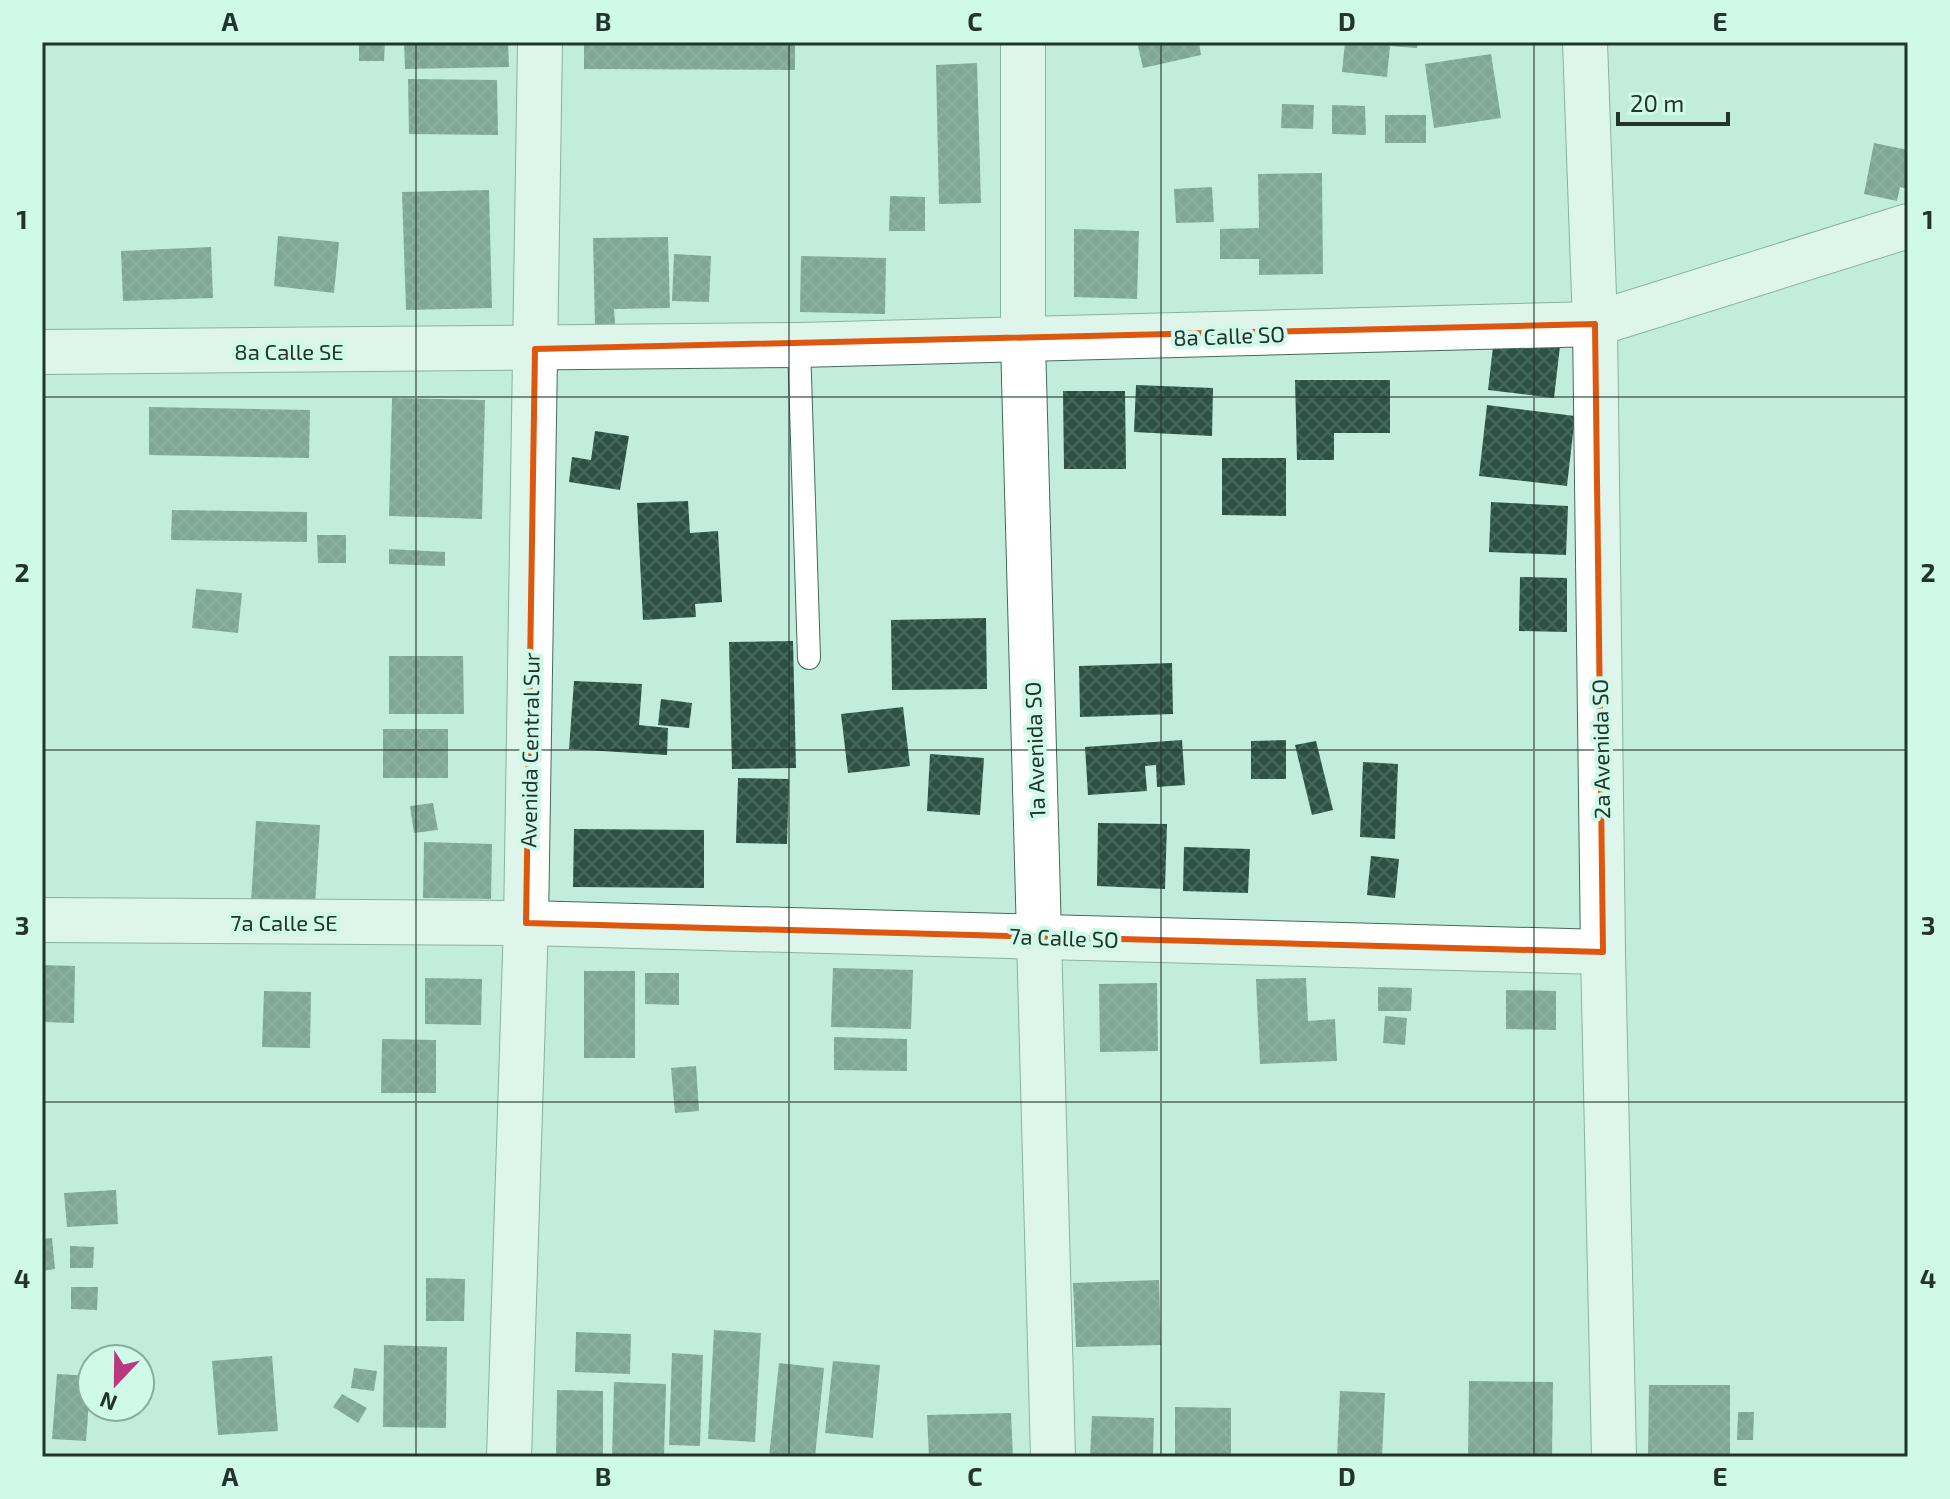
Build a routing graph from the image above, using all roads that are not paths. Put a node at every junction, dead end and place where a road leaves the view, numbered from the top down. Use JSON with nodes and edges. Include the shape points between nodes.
{"nodes":[{"id":1,"x":540,"y":42,"type":"edge"},
{"id":2,"x":1023,"y":42,"type":"edge"},
{"id":3,"x":1585,"y":42,"type":"edge"},
{"id":4,"x":1908,"y":226,"type":"edge"},
{"id":5,"x":1595,"y":324,"type":"junction"},
{"id":6,"x":1023,"y":341,"type":"junction"},
{"id":7,"x":799,"y":345,"type":"junction"},
{"id":8,"x":535,"y":349,"type":"junction"},
{"id":9,"x":42,"y":352,"type":"edge"},
{"id":10,"x":809,"y":658,"type":"dead end"},
{"id":11,"x":42,"y":920,"type":"edge"},
{"id":12,"x":526,"y":923,"type":"junction"},
{"id":13,"x":1039,"y":936,"type":"junction"},
{"id":14,"x":1603,"y":952,"type":"junction"},
{"id":15,"x":509,"y":1457,"type":"edge"},
{"id":16,"x":1053,"y":1457,"type":"edge"},
{"id":17,"x":1614,"y":1457,"type":"edge"}],
"edges":[{"from":1,"to":8,"type":"street","name":"Avenida Central Sur"},
{"from":2,"to":6,"type":"street","name":"1a Avenida SO"},
{"from":3,"to":5,"type":"street","name":"2a Avenida SO"},
{"from":4,"to":5,"type":"street","name":"8a Calle SO"},
{"from":5,"to":6,"type":"street","name":"8a Calle SO"},
{"from":5,"to":14,"type":"street","name":"2a Avenida SO"},
{"from":6,"to":7,"type":"street","name":"8a Calle SO"},
{"from":6,"to":13,"type":"street","name":"1a Avenida SO"},
{"from":7,"to":8,"type":"street","name":"8a Calle SO"},
{"from":7,"to":10,"type":"lane"},
{"from":8,"to":9,"type":"street","name":"8a Calle SE"},
{"from":8,"to":12,"type":"street","name":"Avenida Central Sur"},
{"from":11,"to":12,"type":"street","name":"7a Calle SE"},
{"from":12,"to":13,"type":"street","name":"7a Calle SO"},
{"from":12,"to":15,"type":"street","name":"Avenida Central Sur"},
{"from":13,"to":14,"type":"street","name":"7a Calle SO"},
{"from":13,"to":16,"type":"street","name":"1a Avenida SO"},
{"from":14,"to":17,"type":"street","name":"2a Avenida SO"}]}
